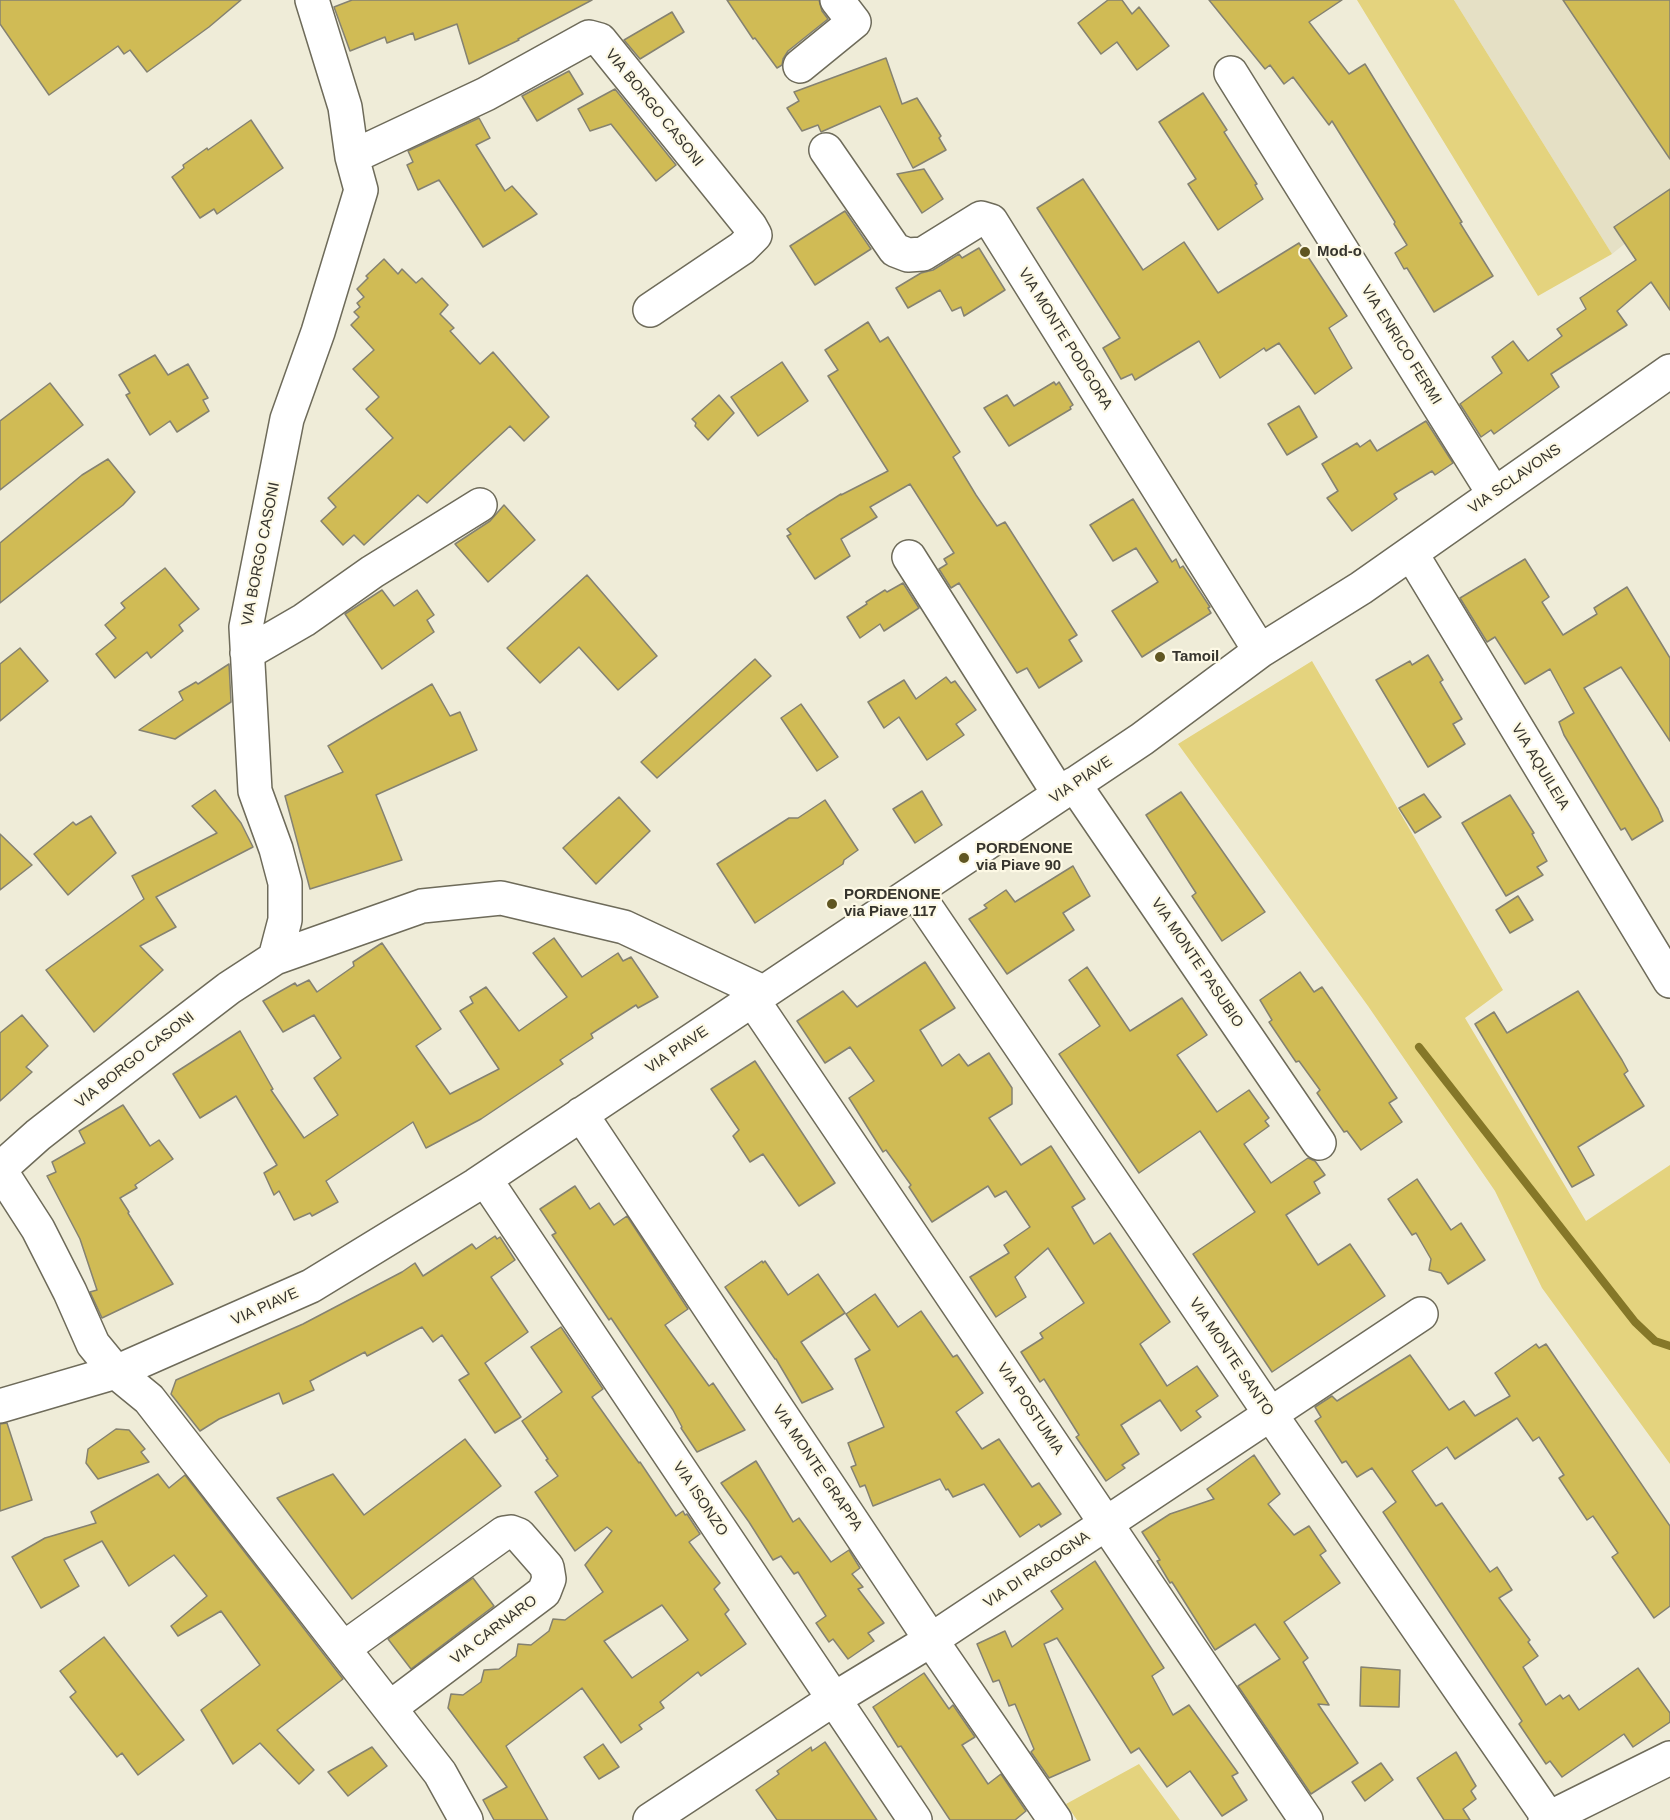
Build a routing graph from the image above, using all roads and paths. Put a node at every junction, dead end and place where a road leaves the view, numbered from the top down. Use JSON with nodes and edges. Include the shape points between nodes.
{"nodes":[{"id":1,"x":312,"y":0,"type":"edge"},
{"id":2,"x":837,"y":0,"type":"edge"},
{"id":3,"x":800,"y":66,"type":"dead end"},
{"id":4,"x":1231,"y":73,"type":"dead end"},
{"id":5,"x":826,"y":150,"type":"dead end"},
{"id":6,"x":352,"y":157,"type":"junction"},
{"id":7,"x":650,"y":310,"type":"dead end"},
{"id":8,"x":1670,"y":371,"type":"edge"},
{"id":9,"x":1494,"y":494,"type":"junction"},
{"id":10,"x":480,"y":505,"type":"dead end"},
{"id":11,"x":1411,"y":553,"type":"junction"},
{"id":12,"x":909,"y":557,"type":"dead end"},
{"id":13,"x":1314,"y":617,"type":"joint"},
{"id":14,"x":1260,"y":651,"type":"junction"},
{"id":15,"x":247,"y":653,"type":"junction"},
{"id":16,"x":1067,"y":789,"type":"junction"},
{"id":17,"x":915,"y":891,"type":"junction"},
{"id":18,"x":275,"y":958,"type":"junction"},
{"id":19,"x":1670,"y":981,"type":"edge"},
{"id":20,"x":758,"y":996,"type":"junction"},
{"id":21,"x":581,"y":1114,"type":"junction"},
{"id":22,"x":1319,"y":1143,"type":"dead end"},
{"id":23,"x":0,"y":1169,"type":"edge"},
{"id":24,"x":485,"y":1179,"type":"junction"},
{"id":25,"x":1420,"y":1314,"type":"dead end"},
{"id":26,"x":116,"y":1372,"type":"junction"},
{"id":27,"x":0,"y":1406,"type":"edge"},
{"id":28,"x":1271,"y":1415,"type":"junction"},
{"id":29,"x":1107,"y":1524,"type":"junction"},
{"id":30,"x":932,"y":1640,"type":"junction"},
{"id":31,"x":344,"y":1648,"type":"junction"},
{"id":32,"x":834,"y":1699,"type":"junction"},
{"id":33,"x":391,"y":1707,"type":"junction"},
{"id":34,"x":1670,"y":1758,"type":"edge"},
{"id":35,"x":1548,"y":1819,"type":"edge"},
{"id":36,"x":465,"y":1820,"type":"edge"},
{"id":37,"x":650,"y":1820,"type":"edge"},
{"id":38,"x":915,"y":1820,"type":"edge"},
{"id":39,"x":1055,"y":1820,"type":"edge"},
{"id":40,"x":1306,"y":1820,"type":"edge"}],
"edges":[{"from":1,"to":6,"type":"street","name":"VIA BORGO CASONI","via":[[345,107]]},
{"from":2,"to":3,"type":"street","via":[[854,22]]},
{"from":4,"to":9,"type":"street","name":"VIA ENRICO FERMI"},
{"from":5,"to":14,"type":"street","name":"VIA MONTE PODGORA","via":[[895,250],[908,255],[923,254],[981,218],[991,221]]},
{"from":6,"to":7,"type":"street","name":"VIA BORGO CASONI","via":[[486,94],[589,38],[600,40],[755,235],[742,248]]},
{"from":6,"to":15,"type":"street","name":"VIA BORGO CASONI","via":[[361,190],[318,333],[287,419],[251,596]]},
{"from":8,"to":9,"type":"street","name":"VIA SCLAVONS"},
{"from":9,"to":11,"type":"street","name":"VIA SCLAVONS"},
{"from":10,"to":15,"type":"street"},
{"from":11,"to":13,"type":"street","name":"VIA SCLAVONS"},
{"from":11,"to":19,"type":"street","name":"VIA AQUILEIA"},
{"from":12,"to":16,"type":"street","name":"VIA MONTE PASUBIO"},
{"from":13,"to":14,"type":"street","name":"VIA PIAVE"},
{"from":14,"to":16,"type":"street","name":"VIA PIAVE"},
{"from":15,"to":18,"type":"street","name":"VIA BORGO CASONI","via":[[255,791],[285,883],[285,920]]},
{"from":16,"to":17,"type":"street","name":"VIA PIAVE"},
{"from":16,"to":22,"type":"street","name":"VIA MONTE PASUBIO"},
{"from":17,"to":20,"type":"street","name":"VIA PIAVE"},
{"from":17,"to":28,"type":"street","name":"VIA MONTE SANTO"},
{"from":18,"to":20,"type":"street","name":"VIA BORGO CASONI","via":[[422,906],[501,898],[624,927]]},
{"from":18,"to":23,"type":"street","name":"VIA BORGO CASONI","via":[[229,988],[93,1092]]},
{"from":20,"to":21,"type":"street","name":"VIA PIAVE"},
{"from":20,"to":29,"type":"street","name":"VIA POSTUMIA"},
{"from":21,"to":24,"type":"street","name":"VIA PIAVE"},
{"from":21,"to":30,"type":"street","name":"VIA MONTE GRAPPA"},
{"from":23,"to":26,"type":"street","via":[[38,1229],[93,1344]]},
{"from":24,"to":26,"type":"street","name":"VIA PIAVE","via":[[311,1286]]},
{"from":24,"to":32,"type":"street","name":"VIA ISONZO"},
{"from":25,"to":28,"type":"street","name":"VIA DI RAGOGNA"},
{"from":26,"to":27,"type":"street","name":"VIA PIAVE"},
{"from":26,"to":31,"type":"street","via":[[149,1399]]},
{"from":28,"to":29,"type":"street","name":"VIA DI RAGOGNA"},
{"from":28,"to":35,"type":"street","name":"VIA MONTE SANTO"},
{"from":29,"to":30,"type":"street","name":"VIA DI RAGOGNA"},
{"from":29,"to":40,"type":"street","name":"VIA POSTUMIA"},
{"from":30,"to":32,"type":"street","name":"VIA DI RAGOGNA"},
{"from":30,"to":39,"type":"street","name":"VIA MONTE GRAPPA"},
{"from":31,"to":33,"type":"street"},
{"from":31,"to":33,"type":"street","name":"VIA CARNARO","via":[[504,1533],[519,1535],[547,1567],[549,1579],[544,1592]]},
{"from":32,"to":37,"type":"street","name":"VIA DI RAGOGNA"},
{"from":32,"to":38,"type":"street","name":"VIA ISONZO"},
{"from":33,"to":36,"type":"street","via":[[440,1773]]},
{"from":34,"to":35,"type":"street"}]}
